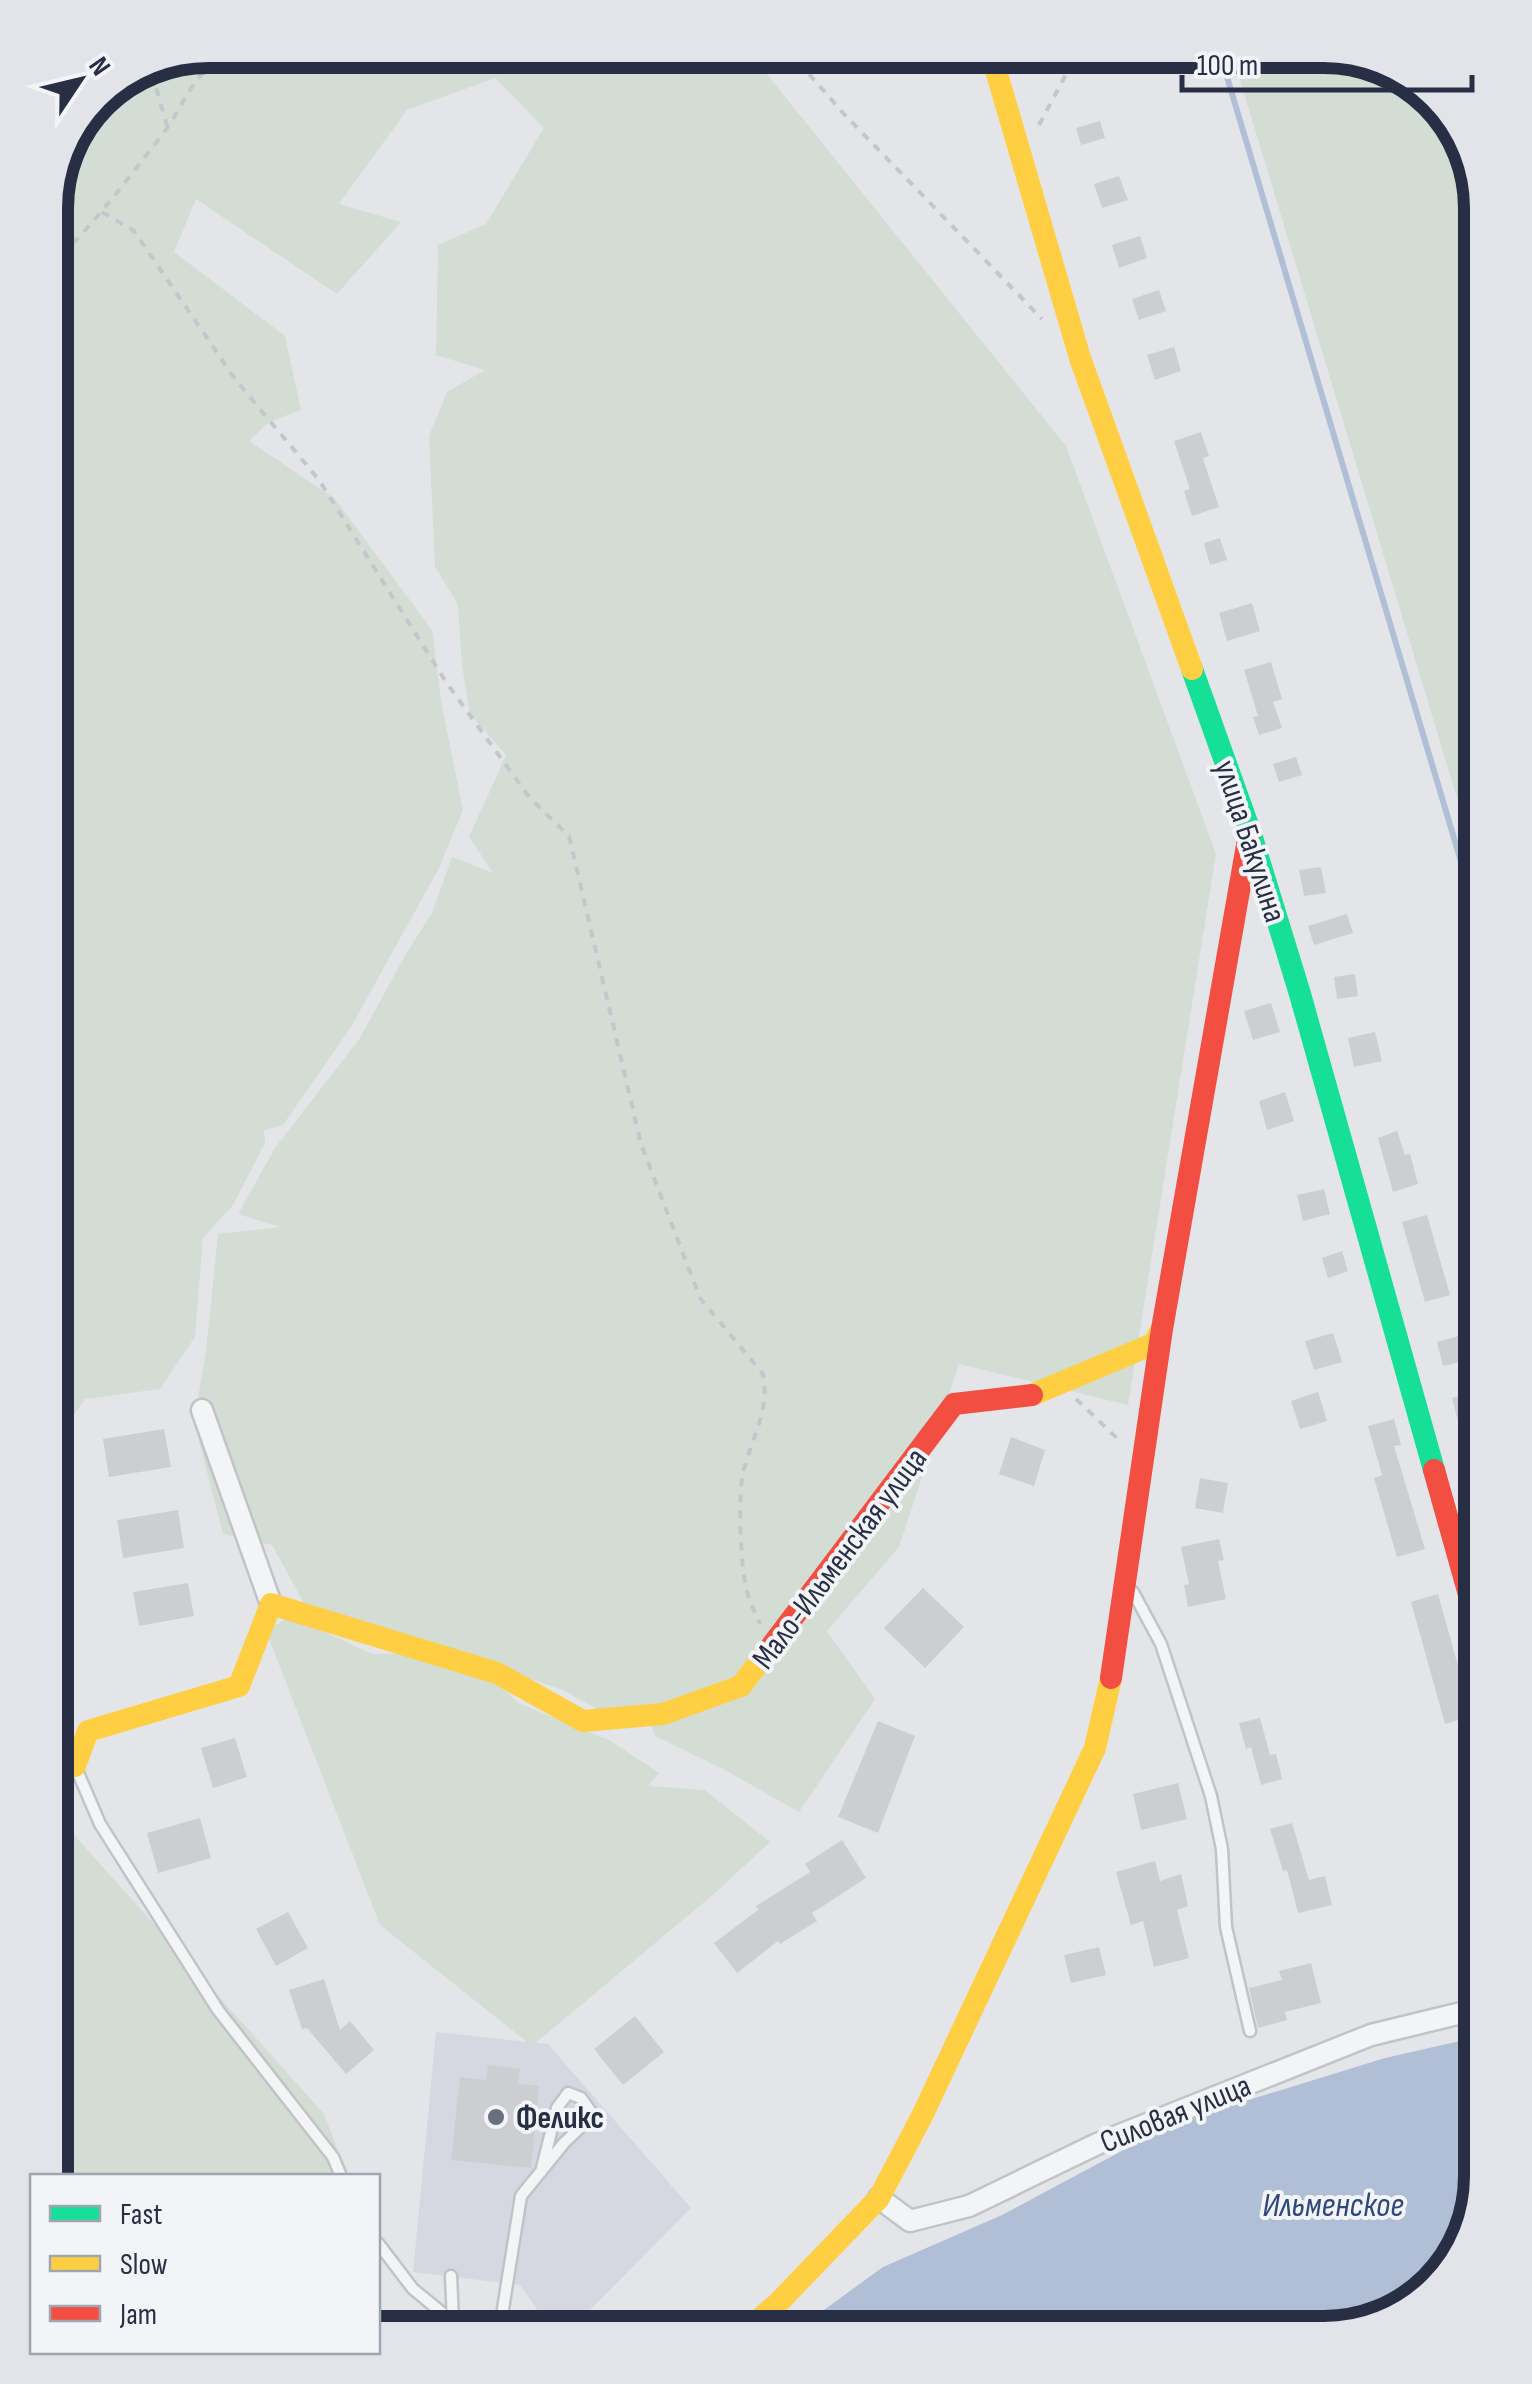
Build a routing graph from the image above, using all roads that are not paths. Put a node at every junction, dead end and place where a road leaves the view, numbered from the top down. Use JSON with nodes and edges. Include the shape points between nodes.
{"nodes":[{"id":1,"x":995,"y":68,"type":"edge"},
{"id":2,"x":1250,"y":831,"type":"junction"},
{"id":3,"x":1162,"y":1329,"type":"junction"},
{"id":4,"x":202,"y":1410,"type":"dead end"},
{"id":5,"x":1464,"y":1577,"type":"edge"},
{"id":6,"x":1128,"y":1582,"type":"junction"},
{"id":7,"x":271,"y":1604,"type":"junction"},
{"id":8,"x":76,"y":1766,"type":"joint"},
{"id":9,"x":1464,"y":2012,"type":"edge"},
{"id":10,"x":1250,"y":2031,"type":"dead end"},
{"id":11,"x":540,"y":2172,"type":"junction"},
{"id":12,"x":340,"y":2174,"type":"edge"},
{"id":13,"x":879,"y":2198,"type":"junction"},
{"id":14,"x":380,"y":2246,"type":"edge"},
{"id":15,"x":451,"y":2276,"type":"dead end"},
{"id":16,"x":446,"y":2316,"type":"edge"},
{"id":17,"x":453,"y":2316,"type":"edge"},
{"id":18,"x":502,"y":2316,"type":"edge"},
{"id":19,"x":762,"y":2316,"type":"edge"}],
"edges":[{"from":1,"to":2,"type":"street","name":"улица Бакулина","via":[[1080,358]]},
{"from":2,"to":3,"type":"street"},
{"from":2,"to":5,"type":"street","name":"улица Бакулина"},
{"from":3,"to":6,"type":"street"},
{"from":3,"to":7,"type":"street","name":"Мало-Ильменская улица","via":[[1153,1344],[1026,1398],[954,1404],[741,1686],[663,1714],[582,1721],[497,1673]]},
{"from":4,"to":7,"type":"street"},
{"from":6,"to":10,"type":"lane","via":[[1161,1644],[1211,1796],[1226,1927]]},
{"from":6,"to":13,"type":"street","via":[[1095,1748]]},
{"from":7,"to":8,"type":"street","via":[[238,1686],[88,1731]]},
{"from":8,"to":12,"type":"lane","via":[[100,1824],[218,2010]]},
{"from":9,"to":13,"type":"street","name":"Силовая улица","via":[[1370,2035],[1097,2144],[969,2206],[910,2221]]},
{"from":11,"to":11,"type":"lane","via":[[593,2115],[580,2098],[568,2093],[557,2108]]},
{"from":11,"to":18,"type":"lane","via":[[522,2196]]},
{"from":13,"to":19,"type":"street"},
{"from":14,"to":16,"type":"lane","via":[[413,2289]]},
{"from":15,"to":17,"type":"lane"}]}
